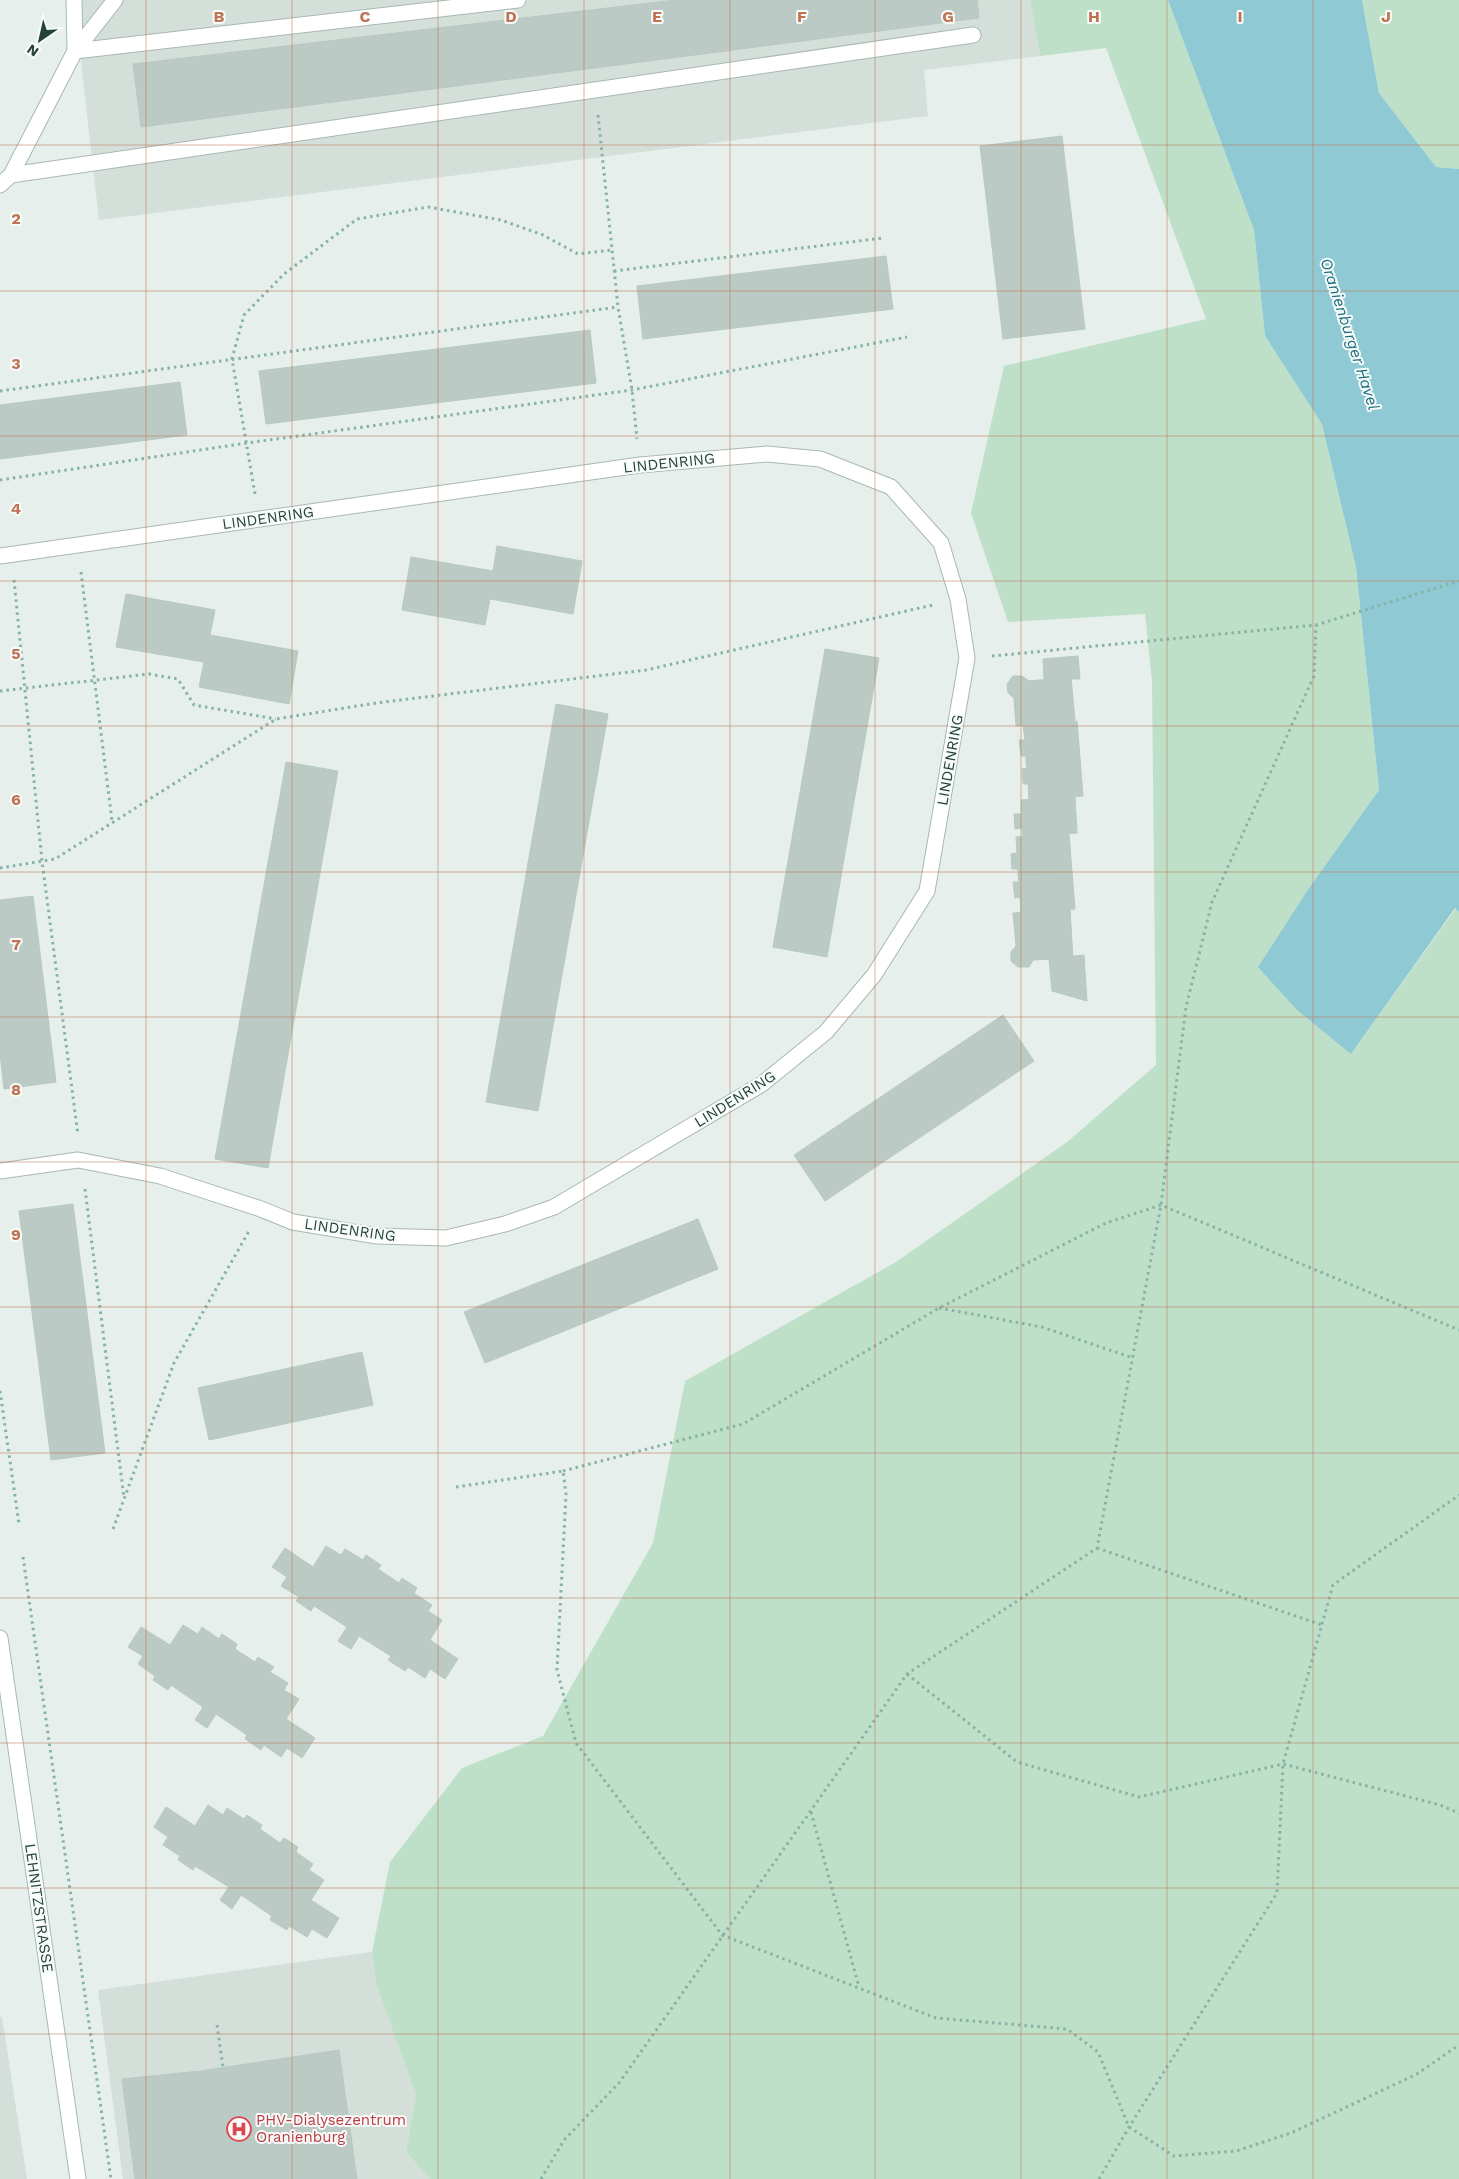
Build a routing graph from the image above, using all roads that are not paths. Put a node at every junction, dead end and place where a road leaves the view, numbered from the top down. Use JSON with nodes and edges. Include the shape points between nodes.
{"nodes":[{"id":1,"x":74,"y":0,"type":"edge"},
{"id":2,"x":114,"y":0,"type":"edge"},
{"id":3,"x":518,"y":0,"type":"edge"},
{"id":4,"x":973,"y":35,"type":"dead end"},
{"id":5,"x":75,"y":51,"type":"junction"},
{"id":6,"x":6,"y":180,"type":"edge"},
{"id":7,"x":6,"y":556,"type":"edge"},
{"id":8,"x":0,"y":1170,"type":"edge"},
{"id":9,"x":0,"y":1638,"type":"edge"},
{"id":10,"x":78,"y":2179,"type":"edge"}],
"edges":[{"from":1,"to":5,"type":"street"},
{"from":2,"to":5,"type":"street"},
{"from":3,"to":5,"type":"street"},
{"from":4,"to":6,"type":"street"},
{"from":5,"to":6,"type":"street"},
{"from":7,"to":8,"type":"street","name":"LINDENRING","via":[[640,465],[776,455],[820,459],[891,487],[941,542],[958,599],[967,658],[927,891],[874,975],[826,1032],[762,1084],[554,1207],[446,1238],[377,1236],[293,1222],[160,1176],[78,1160]]},
{"from":9,"to":10,"type":"street","name":"LEHNITZSTRASSE"}]}
